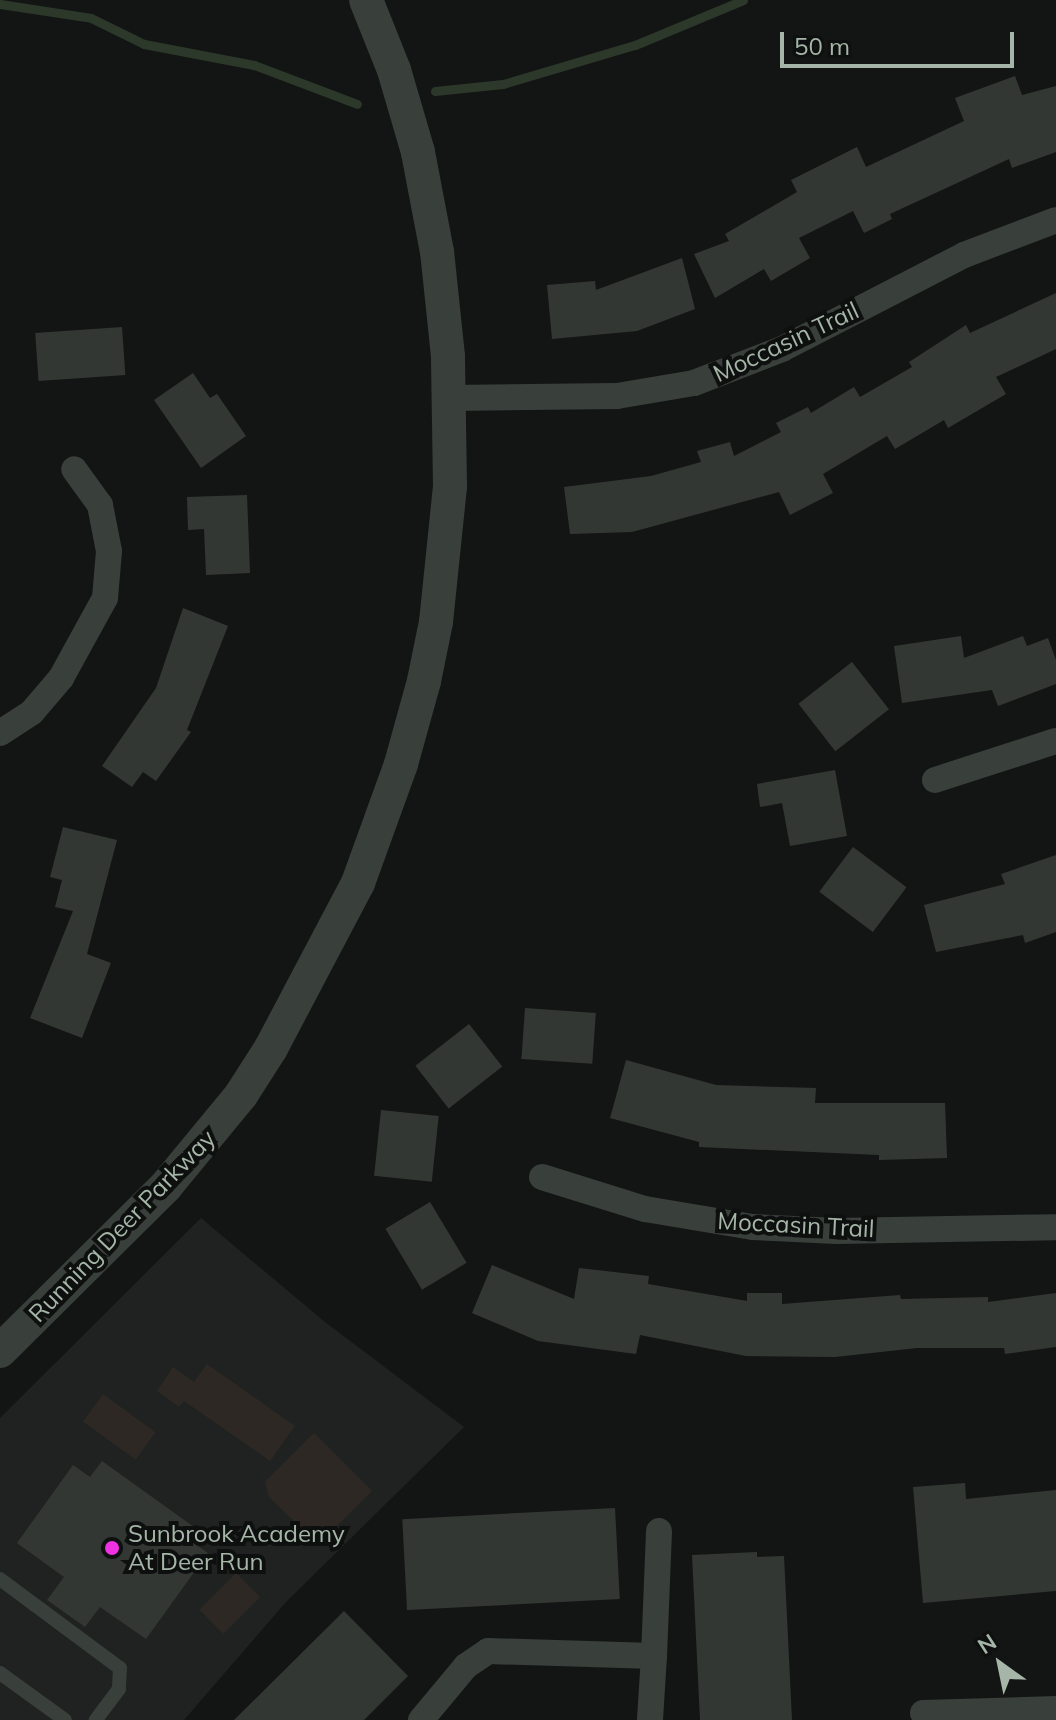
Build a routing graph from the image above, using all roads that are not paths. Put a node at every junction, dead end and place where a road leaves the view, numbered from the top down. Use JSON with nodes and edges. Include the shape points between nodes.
{"nodes":[{"id":1,"x":366,"y":0,"type":"edge"},
{"id":2,"x":1056,"y":220,"type":"edge"},
{"id":3,"x":451,"y":398,"type":"junction"},
{"id":4,"x":74,"y":469,"type":"dead end"},
{"id":5,"x":0,"y":733,"type":"edge"},
{"id":6,"x":1056,"y":741,"type":"edge"},
{"id":7,"x":935,"y":780,"type":"dead end"},
{"id":8,"x":542,"y":1177,"type":"dead end"},
{"id":9,"x":1056,"y":1227,"type":"edge"},
{"id":10,"x":0,"y":1351,"type":"edge"},
{"id":11,"x":659,"y":1531,"type":"dead end"},
{"id":12,"x":0,"y":1579,"type":"edge"},
{"id":13,"x":654,"y":1656,"type":"junction"},
{"id":14,"x":0,"y":1673,"type":"edge"},
{"id":15,"x":1056,"y":1709,"type":"edge"},
{"id":16,"x":923,"y":1713,"type":"dead end"},
{"id":17,"x":65,"y":1720,"type":"edge"},
{"id":18,"x":96,"y":1720,"type":"edge"},
{"id":19,"x":421,"y":1720,"type":"edge"},
{"id":20,"x":650,"y":1720,"type":"edge"}],
"edges":[{"from":1,"to":3,"type":"street","name":"Running Deer Parkway","via":[[408,110],[426,189]]},
{"from":2,"to":3,"type":"street","name":"Moccasin Trail","via":[[964,255],[782,349],[694,383],[617,396]]},
{"from":3,"to":10,"type":"street","name":"Running Deer Parkway","via":[[443,568],[424,681],[375,841],[339,925],[278,1037],[206,1140],[80,1275]]},
{"from":4,"to":5,"type":"street","via":[[100,505],[109,551],[105,598],[61,678],[32,712]]},
{"from":6,"to":7,"type":"street"},
{"from":8,"to":9,"type":"street","name":"Moccasin Trail","via":[[645,1209],[753,1227]]},
{"from":11,"to":13,"type":"street"},
{"from":12,"to":18,"type":"lane","via":[[120,1668],[119,1689]]},
{"from":13,"to":19,"type":"street","via":[[488,1651],[466,1666]]},
{"from":13,"to":20,"type":"street"},
{"from":14,"to":17,"type":"lane"},
{"from":15,"to":16,"type":"street"}]}
